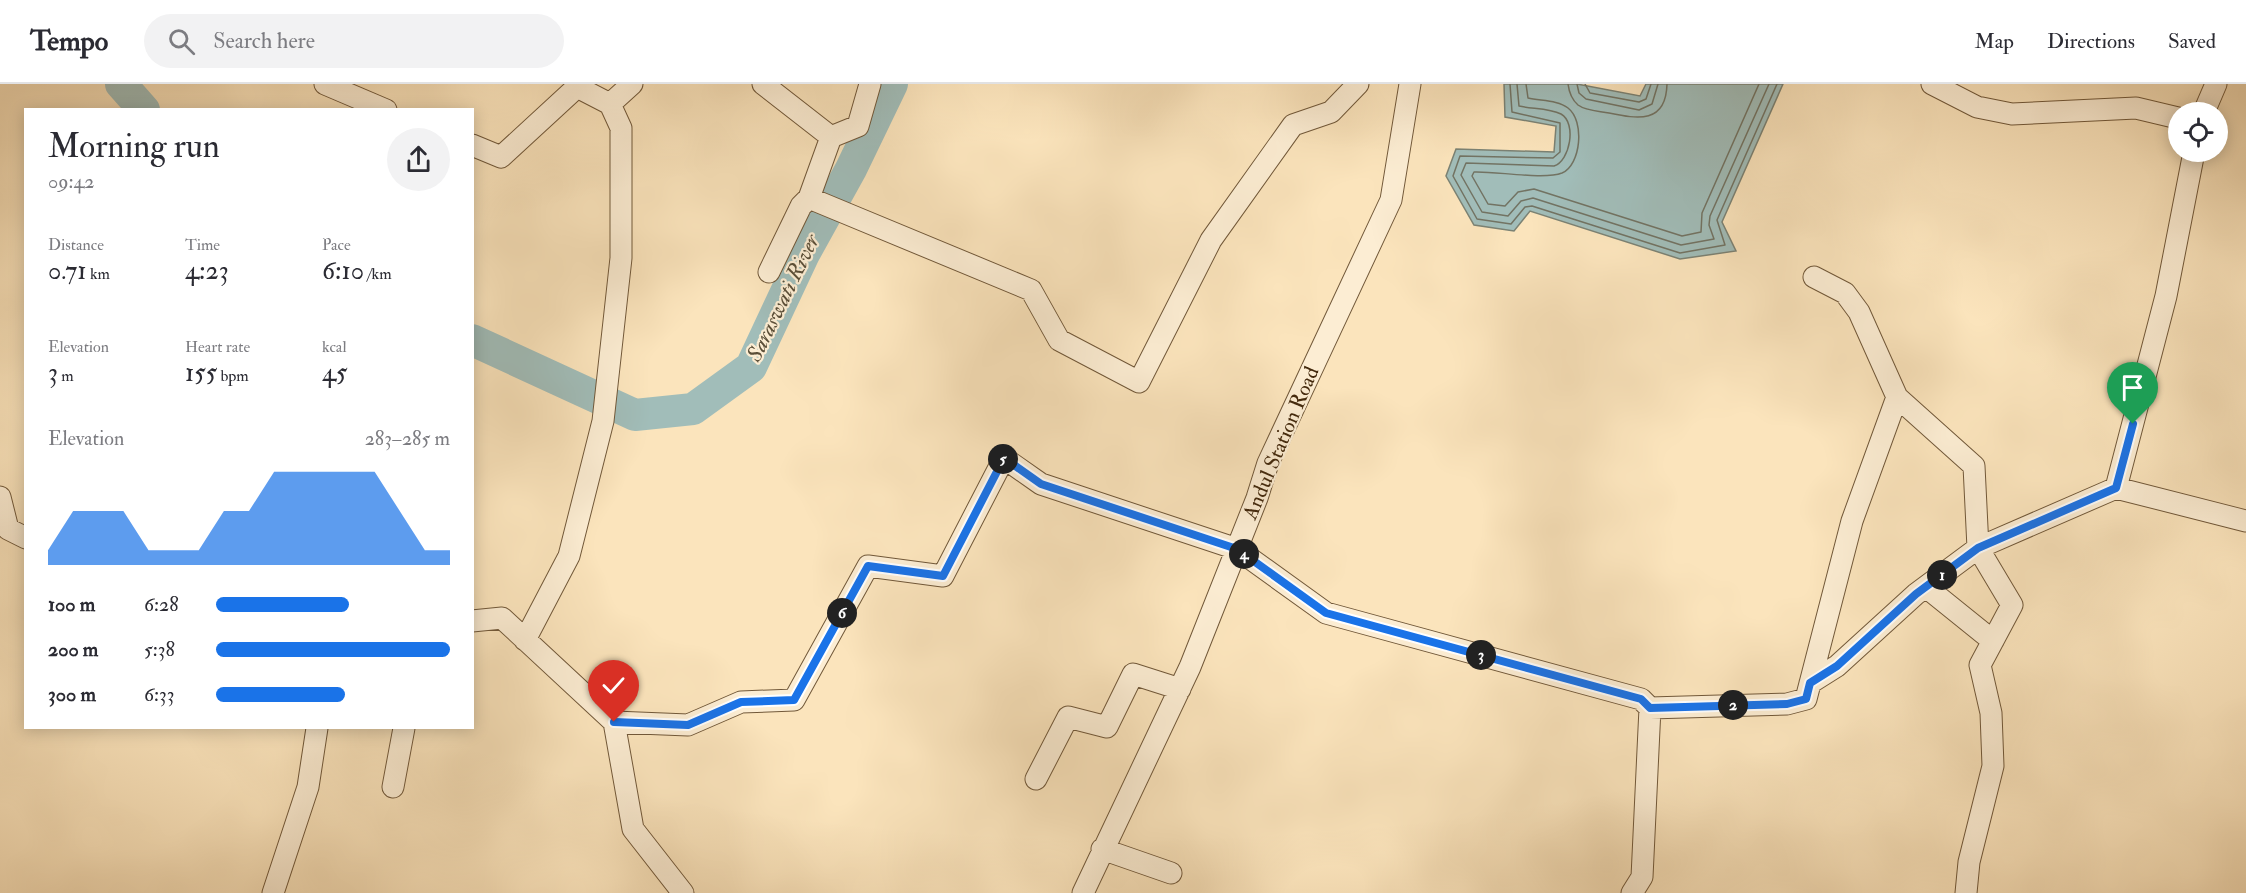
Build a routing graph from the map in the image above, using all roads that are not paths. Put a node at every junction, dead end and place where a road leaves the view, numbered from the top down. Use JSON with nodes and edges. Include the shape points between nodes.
{"nodes":[{"id":1,"x":325,"y":84,"type":"edge"},
{"id":2,"x":632,"y":84,"type":"edge"},
{"id":3,"x":763,"y":84,"type":"edge"},
{"id":4,"x":870,"y":84,"type":"edge"},
{"id":5,"x":1359,"y":84,"type":"edge"},
{"id":6,"x":1410,"y":84,"type":"edge"},
{"id":7,"x":1932,"y":84,"type":"edge"},
{"id":8,"x":2216,"y":84,"type":"edge"},
{"id":9,"x":2208,"y":102,"type":"edge"},
{"id":10,"x":610,"y":104,"type":"junction"},
{"id":11,"x":381,"y":108,"type":"edge"},
{"id":12,"x":2168,"y":116,"type":"edge"},
{"id":13,"x":831,"y":136,"type":"junction"},
{"id":14,"x":474,"y":146,"type":"edge"},
{"id":15,"x":2192,"y":162,"type":"edge"},
{"id":16,"x":809,"y":198,"type":"junction"},
{"id":17,"x":769,"y":272,"type":"dead end"},
{"id":18,"x":1814,"y":277,"type":"dead end"},
{"id":19,"x":1897,"y":397,"type":"junction"},
{"id":20,"x":2116,"y":488,"type":"junction"},
{"id":21,"x":0,"y":497,"type":"edge"},
{"id":22,"x":2246,"y":521,"type":"edge"},
{"id":23,"x":11,"y":536,"type":"edge"},
{"id":24,"x":1978,"y":548,"type":"junction"},
{"id":25,"x":1237,"y":549,"type":"junction"},
{"id":26,"x":1926,"y":587,"type":"junction"},
{"id":27,"x":474,"y":621,"type":"edge"},
{"id":28,"x":525,"y":640,"type":"junction"},
{"id":29,"x":1993,"y":641,"type":"junction"},
{"id":30,"x":1810,"y":683,"type":"junction"},
{"id":31,"x":1179,"y":688,"type":"junction"},
{"id":32,"x":1650,"y":708,"type":"junction"},
{"id":33,"x":614,"y":722,"type":"junction"},
{"id":34,"x":317,"y":729,"type":"edge"},
{"id":35,"x":404,"y":729,"type":"edge"},
{"id":36,"x":1036,"y":779,"type":"dead end"},
{"id":37,"x":393,"y":787,"type":"dead end"},
{"id":38,"x":1102,"y":849,"type":"junction"},
{"id":39,"x":1171,"y":873,"type":"dead end"},
{"id":40,"x":273,"y":893,"type":"edge"},
{"id":41,"x":683,"y":893,"type":"edge"},
{"id":42,"x":1083,"y":893,"type":"edge"},
{"id":43,"x":1632,"y":893,"type":"edge"},
{"id":44,"x":1966,"y":893,"type":"edge"}],
"edges":[{"from":1,"to":11,"type":"street"},
{"from":2,"to":10,"type":"street"},
{"from":3,"to":13,"type":"street"},
{"from":4,"to":13,"type":"street","via":[[858,126]]},
{"from":5,"to":16,"type":"street","via":[[1331,112],[1293,125],[1211,240],[1139,382],[1059,340],[1031,290]]},
{"from":6,"to":25,"type":"street","name":"Andul Station Road","via":[[1391,200],[1268,463]]},
{"from":7,"to":12,"type":"street","via":[[1977,107],[2012,114],[2136,108]]},
{"from":8,"to":9,"type":"street"},
{"from":10,"to":14,"type":"street","via":[[577,87],[501,157]]},
{"from":10,"to":28,"type":"street","via":[[621,128],[621,258],[603,421],[569,556]]},
{"from":13,"to":16,"type":"street"},
{"from":15,"to":20,"type":"street","via":[[2166,296]]},
{"from":16,"to":17,"type":"street","via":[[801,206]]},
{"from":18,"to":19,"type":"street","via":[[1845,294],[1859,312]]},
{"from":19,"to":24,"type":"street","via":[[1974,466]]},
{"from":19,"to":30,"type":"street","via":[[1852,521]]},
{"from":20,"to":22,"type":"street"},
{"from":20,"to":24,"type":"street"},
{"from":21,"to":23,"type":"street"},
{"from":24,"to":26,"type":"street"},
{"from":24,"to":29,"type":"street","via":[[2012,604]]},
{"from":25,"to":31,"type":"street","name":"Andul Station Road"},
{"from":25,"to":32,"type":"street","via":[[1326,613],[1641,699]]},
{"from":25,"to":33,"type":"street","via":[[1041,484],[1004,458],[943,576],[868,566],[794,700],[741,702],[688,725]]},
{"from":26,"to":29,"type":"street"},
{"from":26,"to":30,"type":"street","via":[[1837,666]]},
{"from":27,"to":28,"type":"street","via":[[502,618]]},
{"from":28,"to":33,"type":"street"},
{"from":29,"to":44,"type":"street","via":[[1980,665],[1991,712],[1993,766],[1969,862]]},
{"from":30,"to":32,"type":"street","via":[[1806,699],[1787,704]]},
{"from":31,"to":36,"type":"street","via":[[1133,674],[1107,727],[1068,717]]},
{"from":31,"to":38,"type":"street","name":"Andul Station Road"},
{"from":32,"to":43,"type":"street","via":[[1642,877]]},
{"from":33,"to":41,"type":"street","via":[[633,829]]},
{"from":34,"to":40,"type":"street","via":[[308,787]]},
{"from":35,"to":37,"type":"street"},
{"from":38,"to":39,"type":"street"},
{"from":38,"to":42,"type":"street","name":"Andul Station Road"}]}
